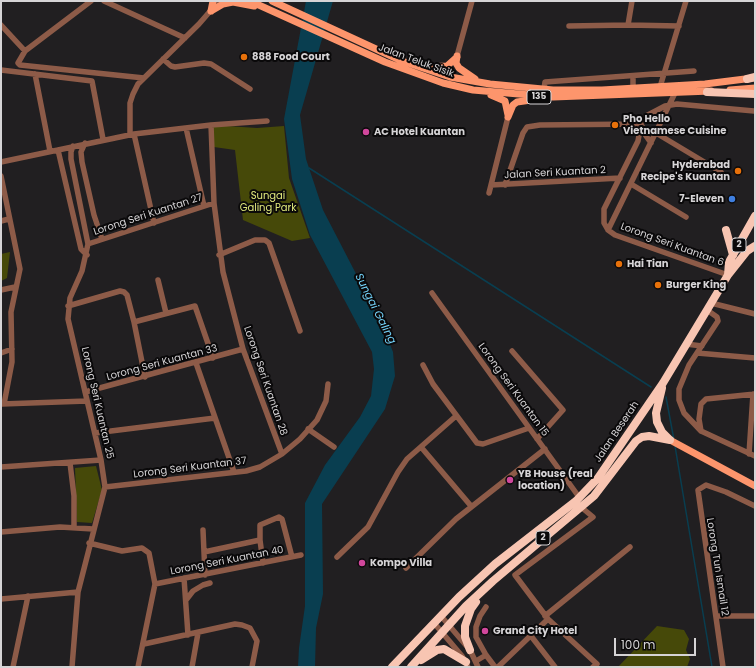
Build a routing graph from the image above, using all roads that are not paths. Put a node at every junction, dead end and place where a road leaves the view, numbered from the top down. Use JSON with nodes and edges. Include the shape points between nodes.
{"nodes":[{"id":1,"x":91,"y":1,"type":"edge"},
{"id":2,"x":104,"y":1,"type":"edge"},
{"id":3,"x":213,"y":1,"type":"edge"},
{"id":4,"x":219,"y":1,"type":"edge"},
{"id":5,"x":250,"y":1,"type":"edge"},
{"id":6,"x":272,"y":1,"type":"edge"},
{"id":7,"x":472,"y":1,"type":"edge"},
{"id":8,"x":632,"y":1,"type":"edge"},
{"id":9,"x":686,"y":1,"type":"edge"},
{"id":10,"x":268,"y":10,"type":"junction"},
{"id":11,"x":211,"y":11,"type":"junction"},
{"id":12,"x":1,"y":25,"type":"edge"},
{"id":13,"x":628,"y":25,"type":"junction"},
{"id":14,"x":569,"y":26,"type":"dead end"},
{"id":15,"x":679,"y":26,"type":"junction"},
{"id":16,"x":185,"y":38,"type":"junction"},
{"id":17,"x":25,"y":51,"type":"junction"},
{"id":18,"x":457,"y":56,"type":"junction"},
{"id":19,"x":163,"y":59,"type":"junction"},
{"id":20,"x":418,"y":67,"type":"junction"},
{"id":21,"x":1,"y":70,"type":"edge"},
{"id":22,"x":694,"y":71,"type":"dead end"},
{"id":23,"x":665,"y":73,"type":"junction"},
{"id":24,"x":35,"y":74,"type":"junction"},
{"id":25,"x":633,"y":76,"type":"junction"},
{"id":26,"x":144,"y":78,"type":"junction"},
{"id":27,"x":602,"y":78,"type":"junction"},
{"id":28,"x":752,"y":78,"type":"edge"},
{"id":29,"x":490,"y":84,"type":"junction"},
{"id":30,"x":545,"y":85,"type":"junction"},
{"id":31,"x":660,"y":87,"type":"junction"},
{"id":32,"x":633,"y":88,"type":"junction"},
{"id":33,"x":755,"y":88,"type":"edge"},
{"id":34,"x":250,"y":89,"type":"dead end"},
{"id":35,"x":473,"y":90,"type":"junction"},
{"id":36,"x":602,"y":90,"type":"junction"},
{"id":37,"x":707,"y":92,"type":"junction"},
{"id":38,"x":674,"y":93,"type":"junction"},
{"id":39,"x":755,"y":94,"type":"edge"},
{"id":40,"x":553,"y":97,"type":"junction"},
{"id":41,"x":670,"y":106,"type":"junction"},
{"id":42,"x":754,"y":111,"type":"edge"},
{"id":43,"x":508,"y":117,"type":"junction"},
{"id":44,"x":267,"y":121,"type":"dead end"},
{"id":45,"x":211,"y":124,"type":"junction"},
{"id":46,"x":641,"y":124,"type":"junction"},
{"id":47,"x":186,"y":128,"type":"junction"},
{"id":48,"x":656,"y":133,"type":"junction"},
{"id":49,"x":132,"y":134,"type":"junction"},
{"id":50,"x":103,"y":139,"type":"junction"},
{"id":51,"x":85,"y":143,"type":"junction"},
{"id":52,"x":651,"y":143,"type":"junction"},
{"id":53,"x":74,"y":146,"type":"junction"},
{"id":54,"x":58,"y":150,"type":"junction"},
{"id":55,"x":50,"y":151,"type":"junction"},
{"id":56,"x":1,"y":162,"type":"edge"},
{"id":57,"x":720,"y":172,"type":"dead end"},
{"id":58,"x":1,"y":176,"type":"edge"},
{"id":59,"x":620,"y":178,"type":"junction"},
{"id":60,"x":631,"y":184,"type":"junction"},
{"id":61,"x":491,"y":185,"type":"junction"},
{"id":62,"x":505,"y":185,"type":"junction"},
{"id":63,"x":489,"y":193,"type":"dead end"},
{"id":64,"x":214,"y":203,"type":"junction"},
{"id":65,"x":204,"y":206,"type":"junction"},
{"id":66,"x":755,"y":216,"type":"edge"},
{"id":67,"x":686,"y":217,"type":"dead end"},
{"id":68,"x":9,"y":220,"type":"junction"},
{"id":69,"x":1,"y":221,"type":"edge"},
{"id":70,"x":154,"y":223,"type":"junction"},
{"id":71,"x":608,"y":230,"type":"junction"},
{"id":72,"x":726,"y":230,"type":"dead end"},
{"id":73,"x":102,"y":239,"type":"junction"},
{"id":74,"x":88,"y":244,"type":"junction"},
{"id":75,"x":755,"y":246,"type":"edge"},
{"id":76,"x":733,"y":254,"type":"junction"},
{"id":77,"x":87,"y":255,"type":"junction"},
{"id":78,"x":219,"y":255,"type":"junction"},
{"id":79,"x":728,"y":275,"type":"junction"},
{"id":80,"x":158,"y":280,"type":"dead end"},
{"id":81,"x":15,"y":287,"type":"junction"},
{"id":82,"x":1,"y":290,"type":"edge"},
{"id":83,"x":432,"y":293,"type":"dead end"},
{"id":84,"x":68,"y":306,"type":"junction"},
{"id":85,"x":709,"y":306,"type":"junction"},
{"id":86,"x":166,"y":313,"type":"junction"},
{"id":87,"x":755,"y":314,"type":"edge"},
{"id":88,"x":134,"y":322,"type":"junction"},
{"id":89,"x":300,"y":331,"type":"dead end"},
{"id":90,"x":686,"y":344,"type":"junction"},
{"id":91,"x":702,"y":346,"type":"junction"},
{"id":92,"x":12,"y":349,"type":"junction"},
{"id":93,"x":243,"y":349,"type":"junction"},
{"id":94,"x":512,"y":351,"type":"dead end"},
{"id":95,"x":1,"y":353,"type":"edge"},
{"id":96,"x":696,"y":354,"type":"junction"},
{"id":97,"x":213,"y":358,"type":"junction"},
{"id":98,"x":755,"y":358,"type":"edge"},
{"id":99,"x":196,"y":363,"type":"junction"},
{"id":100,"x":423,"y":365,"type":"dead end"},
{"id":101,"x":145,"y":377,"type":"junction"},
{"id":102,"x":663,"y":383,"type":"junction"},
{"id":103,"x":328,"y":384,"type":"dead end"},
{"id":104,"x":85,"y":392,"type":"junction"},
{"id":105,"x":754,"y":394,"type":"edge"},
{"id":106,"x":88,"y":401,"type":"junction"},
{"id":107,"x":2,"y":404,"type":"edge"},
{"id":108,"x":456,"y":416,"type":"junction"},
{"id":109,"x":215,"y":418,"type":"junction"},
{"id":110,"x":529,"y":428,"type":"junction"},
{"id":111,"x":308,"y":429,"type":"junction"},
{"id":112,"x":700,"y":430,"type":"junction"},
{"id":113,"x":95,"y":433,"type":"junction"},
{"id":114,"x":537,"y":439,"type":"junction"},
{"id":115,"x":671,"y":441,"type":"junction"},
{"id":116,"x":334,"y":447,"type":"dead end"},
{"id":117,"x":422,"y":447,"type":"junction"},
{"id":118,"x":545,"y":449,"type":"junction"},
{"id":119,"x":282,"y":454,"type":"junction"},
{"id":120,"x":749,"y":454,"type":"junction"},
{"id":121,"x":755,"y":456,"type":"edge"},
{"id":122,"x":101,"y":460,"type":"junction"},
{"id":123,"x":70,"y":463,"type":"junction"},
{"id":124,"x":1,"y":467,"type":"edge"},
{"id":125,"x":234,"y":472,"type":"junction"},
{"id":126,"x":755,"y":486,"type":"edge"},
{"id":127,"x":104,"y":487,"type":"junction"},
{"id":128,"x":579,"y":497,"type":"junction"},
{"id":129,"x":471,"y":506,"type":"junction"},
{"id":130,"x":755,"y":506,"type":"edge"},
{"id":131,"x":581,"y":507,"type":"junction"},
{"id":132,"x":755,"y":511,"type":"edge"},
{"id":133,"x":74,"y":527,"type":"junction"},
{"id":134,"x":93,"y":529,"type":"junction"},
{"id":135,"x":202,"y":530,"type":"dead end"},
{"id":136,"x":1,"y":532,"type":"edge"},
{"id":137,"x":260,"y":540,"type":"junction"},
{"id":138,"x":89,"y":543,"type":"junction"},
{"id":139,"x":630,"y":547,"type":"dead end"},
{"id":140,"x":204,"y":552,"type":"junction"},
{"id":141,"x":301,"y":554,"type":"dead end"},
{"id":142,"x":292,"y":557,"type":"junction"},
{"id":143,"x":337,"y":557,"type":"dead end"},
{"id":144,"x":263,"y":563,"type":"junction"},
{"id":145,"x":406,"y":568,"type":"dead end"},
{"id":146,"x":205,"y":575,"type":"junction"},
{"id":147,"x":184,"y":578,"type":"junction"},
{"id":148,"x":493,"y":581,"type":"junction"},
{"id":149,"x":210,"y":583,"type":"dead end"},
{"id":150,"x":155,"y":584,"type":"junction"},
{"id":151,"x":78,"y":592,"type":"junction"},
{"id":152,"x":28,"y":596,"type":"junction"},
{"id":153,"x":1,"y":599,"type":"edge"},
{"id":154,"x":186,"y":600,"type":"junction"},
{"id":155,"x":486,"y":607,"type":"dead end"},
{"id":156,"x":441,"y":616,"type":"junction"},
{"id":157,"x":716,"y":616,"type":"junction"},
{"id":158,"x":755,"y":616,"type":"edge"},
{"id":159,"x":547,"y":618,"type":"junction"},
{"id":160,"x":434,"y":624,"type":"junction"},
{"id":161,"x":449,"y":625,"type":"junction"},
{"id":162,"x":198,"y":633,"type":"junction"},
{"id":163,"x":442,"y":633,"type":"junction"},
{"id":164,"x":188,"y":635,"type":"junction"},
{"id":165,"x":531,"y":636,"type":"junction"},
{"id":166,"x":144,"y":644,"type":"junction"},
{"id":167,"x":470,"y":650,"type":"junction"},
{"id":168,"x":486,"y":655,"type":"junction"},
{"id":169,"x":467,"y":664,"type":"edge"},
{"id":170,"x":477,"y":664,"type":"edge"},
{"id":171,"x":595,"y":666,"type":"edge"},
{"id":172,"x":13,"y":667,"type":"edge"},
{"id":173,"x":72,"y":667,"type":"edge"},
{"id":174,"x":138,"y":667,"type":"edge"},
{"id":175,"x":192,"y":667,"type":"edge"},
{"id":176,"x":252,"y":667,"type":"edge"},
{"id":177,"x":392,"y":667,"type":"edge"},
{"id":178,"x":411,"y":667,"type":"edge"},
{"id":179,"x":497,"y":667,"type":"edge"},
{"id":180,"x":555,"y":667,"type":"edge"},
{"id":181,"x":724,"y":667,"type":"edge"}],
"edges":[{"from":1,"to":17,"type":"street"},
{"from":2,"to":16,"type":"street"},
{"from":3,"to":11,"type":"main road"},
{"from":4,"to":11,"type":"street"},
{"from":5,"to":10,"type":"main road","name":"Jalan Teluk Sisik","number":"135"},
{"from":6,"to":20,"type":"main road","name":"Jalan Teluk Sisik","number":"135"},
{"from":7,"to":18,"type":"street"},
{"from":8,"to":13,"type":"street"},
{"from":9,"to":15,"type":"street"},
{"from":10,"to":11,"type":"main road","via":[[233,2]]},
{"from":10,"to":35,"type":"main road","name":"Jalan Teluk Sisik","number":"135","via":[[423,77]]},
{"from":11,"to":16,"type":"street"},
{"from":12,"to":17,"type":"street"},
{"from":13,"to":14,"type":"street"},
{"from":13,"to":15,"type":"street"},
{"from":15,"to":23,"type":"street"},
{"from":16,"to":19,"type":"street"},
{"from":17,"to":26,"type":"street","via":[[18,61],[20,65]]},
{"from":18,"to":20,"type":"main road","via":[[452,63],[442,68]]},
{"from":18,"to":29,"type":"main road","via":[[456,62],[464,73]]},
{"from":19,"to":26,"type":"street"},
{"from":19,"to":34,"type":"street","via":[[175,67],[211,64]]},
{"from":20,"to":29,"type":"main road","name":"Jalan Teluk Sisik","number":"135","via":[[450,77]]},
{"from":21,"to":24,"type":"street"},
{"from":22,"to":23,"type":"street"},
{"from":23,"to":25,"type":"street"},
{"from":23,"to":31,"type":"street"},
{"from":24,"to":50,"type":"street","via":[[92,81]]},
{"from":24,"to":55,"type":"street"},
{"from":25,"to":27,"type":"street"},
{"from":25,"to":32,"type":"street"},
{"from":26,"to":49,"type":"street","via":[[133,94],[129,114]]},
{"from":27,"to":30,"type":"street"},
{"from":27,"to":36,"type":"street"},
{"from":28,"to":31,"type":"main road","name":"Jalan Teluk Sisik","number":"135"},
{"from":29,"to":30,"type":"main road","name":"Jalan Teluk Sisik","number":"135"},
{"from":30,"to":36,"type":"main road","name":"Jalan Teluk Sisik","number":"135"},
{"from":31,"to":32,"type":"main road","name":"Jalan Teluk Sisik","number":"135"},
{"from":32,"to":36,"type":"main road","name":"Jalan Teluk Sisik","number":"135"},
{"from":33,"to":37,"type":"main road","name":"Jalan Teluk Sisik","number":"135"},
{"from":35,"to":40,"type":"main road","name":"Jalan Teluk Sisik","number":"135"},
{"from":35,"to":43,"type":"main road","via":[[501,98],[505,102]]},
{"from":37,"to":38,"type":"main road","name":"Jalan Teluk Sisik","number":"135"},
{"from":37,"to":39,"type":"highway"},
{"from":38,"to":40,"type":"main road","name":"Jalan Teluk Sisik","number":"135"},
{"from":38,"to":41,"type":"street"},
{"from":40,"to":43,"type":"main road","via":[[521,101],[513,105]]},
{"from":41,"to":42,"type":"street","via":[[677,104]]},
{"from":41,"to":46,"type":"street","via":[[646,116]]},
{"from":41,"to":48,"type":"street"},
{"from":43,"to":61,"type":"street"},
{"from":44,"to":45,"type":"street"},
{"from":45,"to":47,"type":"street"},
{"from":45,"to":64,"type":"street","name":"Lorong Seri Kuantan 28"},
{"from":46,"to":52,"type":"street"},
{"from":46,"to":59,"type":"street","via":[[640,136]]},
{"from":46,"to":62,"type":"street","via":[[527,127]]},
{"from":47,"to":49,"type":"street"},
{"from":47,"to":65,"type":"street"},
{"from":48,"to":52,"type":"street"},
{"from":48,"to":57,"type":"street"},
{"from":49,"to":50,"type":"street"},
{"from":49,"to":70,"type":"street"},
{"from":50,"to":51,"type":"street"},
{"from":51,"to":53,"type":"street"},
{"from":51,"to":73,"type":"street","via":[[81,152],[82,162]]},
{"from":52,"to":60,"type":"street"},
{"from":53,"to":54,"type":"street"},
{"from":53,"to":74,"type":"street","name":"Lorong Seri Kuantan 25","via":[[71,159]]},
{"from":54,"to":55,"type":"street"},
{"from":54,"to":77,"type":"street","via":[[81,249]]},
{"from":55,"to":56,"type":"street"},
{"from":58,"to":68,"type":"street"},
{"from":59,"to":62,"type":"street","name":"Jalan Seri Kuantan 2"},
{"from":59,"to":71,"type":"street","name":"Lorong Seri Kuantan 6","via":[[604,210],[604,223]]},
{"from":60,"to":67,"type":"street"},
{"from":60,"to":71,"type":"street"},
{"from":61,"to":62,"type":"street","name":"Jalan Seri Kuantan 2"},
{"from":61,"to":63,"type":"street"},
{"from":64,"to":65,"type":"street","name":"Lorong Seri Kuantan 27"},
{"from":64,"to":78,"type":"street","name":"Lorong Seri Kuantan 28"},
{"from":65,"to":70,"type":"street","name":"Lorong Seri Kuantan 27"},
{"from":66,"to":76,"type":"highway","name":"Jalan Beserah","number":"2"},
{"from":68,"to":69,"type":"street"},
{"from":68,"to":81,"type":"street","via":[[20,269]]},
{"from":70,"to":73,"type":"street","name":"Lorong Seri Kuantan 27"},
{"from":71,"to":79,"type":"street","name":"Lorong Seri Kuantan 6","via":[[628,240]]},
{"from":72,"to":76,"type":"highway"},
{"from":73,"to":74,"type":"street","name":"Lorong Seri Kuantan 27"},
{"from":74,"to":77,"type":"street","name":"Lorong Seri Kuantan 25"},
{"from":75,"to":79,"type":"highway","number":"2","via":[[746,251]]},
{"from":76,"to":79,"type":"highway","name":"Jalan Beserah","number":"2","via":[[727,267]]},
{"from":77,"to":84,"type":"street","name":"Lorong Seri Kuantan 25"},
{"from":78,"to":89,"type":"street","via":[[255,240],[265,240],[269,243]]},
{"from":78,"to":93,"type":"street","name":"Lorong Seri Kuantan 28"},
{"from":79,"to":85,"type":"highway","name":"Jalan Beserah","number":"2"},
{"from":80,"to":86,"type":"street"},
{"from":81,"to":82,"type":"street"},
{"from":81,"to":92,"type":"street","via":[[11,312]]},
{"from":83,"to":110,"type":"street","name":"Lorong Seri Kuantan 15"},
{"from":84,"to":88,"type":"street","via":[[120,291],[127,295]]},
{"from":84,"to":104,"type":"street","name":"Lorong Seri Kuantan 25","via":[[68,319]]},
{"from":85,"to":87,"type":"street"},
{"from":85,"to":90,"type":"highway","name":"Jalan Beserah","number":"2"},
{"from":85,"to":91,"type":"street","via":[[719,319]]},
{"from":86,"to":88,"type":"street"},
{"from":86,"to":97,"type":"street","via":[[195,306]]},
{"from":88,"to":101,"type":"street"},
{"from":90,"to":91,"type":"street"},
{"from":90,"to":102,"type":"highway","name":"Jalan Beserah","number":"2"},
{"from":91,"to":96,"type":"street"},
{"from":92,"to":95,"type":"street"},
{"from":92,"to":107,"type":"street","via":[[9,381]]},
{"from":93,"to":97,"type":"street","name":"Lorong Seri Kuantan 33"},
{"from":93,"to":119,"type":"street","name":"Lorong Seri Kuantan 28"},
{"from":94,"to":114,"type":"street","via":[[563,410]]},
{"from":96,"to":98,"type":"street"},
{"from":96,"to":112,"type":"street","via":[[683,378],[679,395],[684,413]]},
{"from":97,"to":99,"type":"street","name":"Lorong Seri Kuantan 33"},
{"from":99,"to":101,"type":"street","name":"Lorong Seri Kuantan 33"},
{"from":99,"to":109,"type":"street"},
{"from":100,"to":108,"type":"street"},
{"from":101,"to":104,"type":"street","name":"Lorong Seri Kuantan 33"},
{"from":102,"to":115,"type":"highway","number":"2","via":[[656,413],[657,422]]},
{"from":102,"to":128,"type":"highway","name":"Jalan Beserah","number":"2","via":[[605,467]]},
{"from":103,"to":111,"type":"street","name":"Lorong Seri Kuantan 37","via":[[323,410]]},
{"from":104,"to":106,"type":"street","name":"Lorong Seri Kuantan 25"},
{"from":105,"to":112,"type":"street","via":[[706,399],[700,410]]},
{"from":105,"to":120,"type":"street"},
{"from":106,"to":107,"type":"street"},
{"from":106,"to":113,"type":"street","name":"Lorong Seri Kuantan 25"},
{"from":108,"to":110,"type":"street","via":[[476,442],[483,444]]},
{"from":108,"to":117,"type":"street"},
{"from":109,"to":113,"type":"street"},
{"from":109,"to":125,"type":"street"},
{"from":110,"to":114,"type":"street","name":"Lorong Seri Kuantan 15"},
{"from":111,"to":116,"type":"street"},
{"from":111,"to":119,"type":"street","name":"Lorong Seri Kuantan 37"},
{"from":112,"to":120,"type":"street"},
{"from":113,"to":122,"type":"street","name":"Lorong Seri Kuantan 25"},
{"from":114,"to":118,"type":"street","name":"Lorong Seri Kuantan 15"},
{"from":115,"to":126,"type":"main road"},
{"from":115,"to":131,"type":"highway","name":"Jalan Beserah","number":"2","via":[[649,436],[642,437],[631,445],[604,484]]},
{"from":117,"to":129,"type":"street"},
{"from":117,"to":143,"type":"street","via":[[407,459],[398,472],[368,527]]},
{"from":118,"to":128,"type":"street","name":"Lorong Seri Kuantan 15"},
{"from":118,"to":129,"type":"street"},
{"from":119,"to":125,"type":"street","name":"Lorong Seri Kuantan 37","via":[[260,467]]},
{"from":120,"to":121,"type":"street"},
{"from":122,"to":123,"type":"street"},
{"from":122,"to":127,"type":"street","name":"Lorong Seri Kuantan 25"},
{"from":123,"to":124,"type":"street"},
{"from":123,"to":133,"type":"street"},
{"from":125,"to":127,"type":"street","name":"Lorong Seri Kuantan 37"},
{"from":127,"to":134,"type":"street","name":"Lorong Seri Kuantan 25"},
{"from":128,"to":156,"type":"highway","name":"Jalan Beserah","number":"2","via":[[495,564]]},
{"from":129,"to":145,"type":"street"},
{"from":130,"to":132,"type":"street"},
{"from":130,"to":157,"type":"street","name":"Lorong Tun Ismail 12","via":[[706,485],[700,487],[697,494]]},
{"from":131,"to":148,"type":"highway","name":"Jalan Beserah","number":"2"},
{"from":131,"to":159,"type":"street","via":[[593,517],[515,575]]},
{"from":133,"to":134,"type":"street"},
{"from":133,"to":136,"type":"street"},
{"from":134,"to":138,"type":"street","name":"Lorong Seri Kuantan 25"},
{"from":135,"to":140,"type":"street"},
{"from":137,"to":140,"type":"street"},
{"from":137,"to":142,"type":"street","via":[[260,525],[279,517]]},
{"from":137,"to":144,"type":"street"},
{"from":138,"to":150,"type":"street","via":[[122,551],[142,548],[146,550]]},
{"from":138,"to":151,"type":"street","name":"Lorong Seri Kuantan 25"},
{"from":139,"to":159,"type":"street"},
{"from":140,"to":146,"type":"street"},
{"from":141,"to":142,"type":"street","name":"Lorong Seri Kuantan 40"},
{"from":142,"to":144,"type":"street","name":"Lorong Seri Kuantan 40"},
{"from":144,"to":146,"type":"street","name":"Lorong Seri Kuantan 40"},
{"from":146,"to":147,"type":"street","name":"Lorong Seri Kuantan 40"},
{"from":147,"to":150,"type":"street","name":"Lorong Seri Kuantan 40"},
{"from":147,"to":154,"type":"street"},
{"from":148,"to":161,"type":"highway","name":"Jalan Beserah","number":"2"},
{"from":148,"to":167,"type":"highway","via":[[471,609],[465,637]]},
{"from":149,"to":154,"type":"street","via":[[193,591]]},
{"from":150,"to":166,"type":"street"},
{"from":151,"to":152,"type":"street"},
{"from":151,"to":173,"type":"street","name":"Lorong Seri Kuantan 25"},
{"from":152,"to":153,"type":"street"},
{"from":152,"to":172,"type":"street"},
{"from":154,"to":164,"type":"street"},
{"from":155,"to":168,"type":"street","via":[[476,627],[476,637]]},
{"from":156,"to":160,"type":"highway","name":"Jalan Beserah"},
{"from":156,"to":161,"type":"street"},
{"from":157,"to":158,"type":"street"},
{"from":157,"to":181,"type":"street","name":"Lorong Tun Ismail 12"},
{"from":159,"to":165,"type":"street"},
{"from":159,"to":171,"type":"street"},
{"from":160,"to":163,"type":"street"},
{"from":160,"to":177,"type":"highway","name":"Jalan Beserah"},
{"from":161,"to":163,"type":"highway","name":"Jalan Beserah","number":"2"},
{"from":161,"to":167,"type":"street"},
{"from":162,"to":164,"type":"street"},
{"from":162,"to":175,"type":"street"},
{"from":162,"to":176,"type":"street","via":[[235,624],[250,628],[257,640]]},
{"from":163,"to":169,"type":"street"},
{"from":163,"to":178,"type":"highway","name":"Jalan Beserah","number":"2"},
{"from":164,"to":166,"type":"street"},
{"from":165,"to":179,"type":"street"},
{"from":165,"to":180,"type":"street"},
{"from":166,"to":174,"type":"street"},
{"from":167,"to":170,"type":"street"},
{"from":168,"to":170,"type":"street"},
{"from":168,"to":179,"type":"street"},
{"from":169,"to":178,"type":"highway","via":[[444,649],[437,650]]}]}
